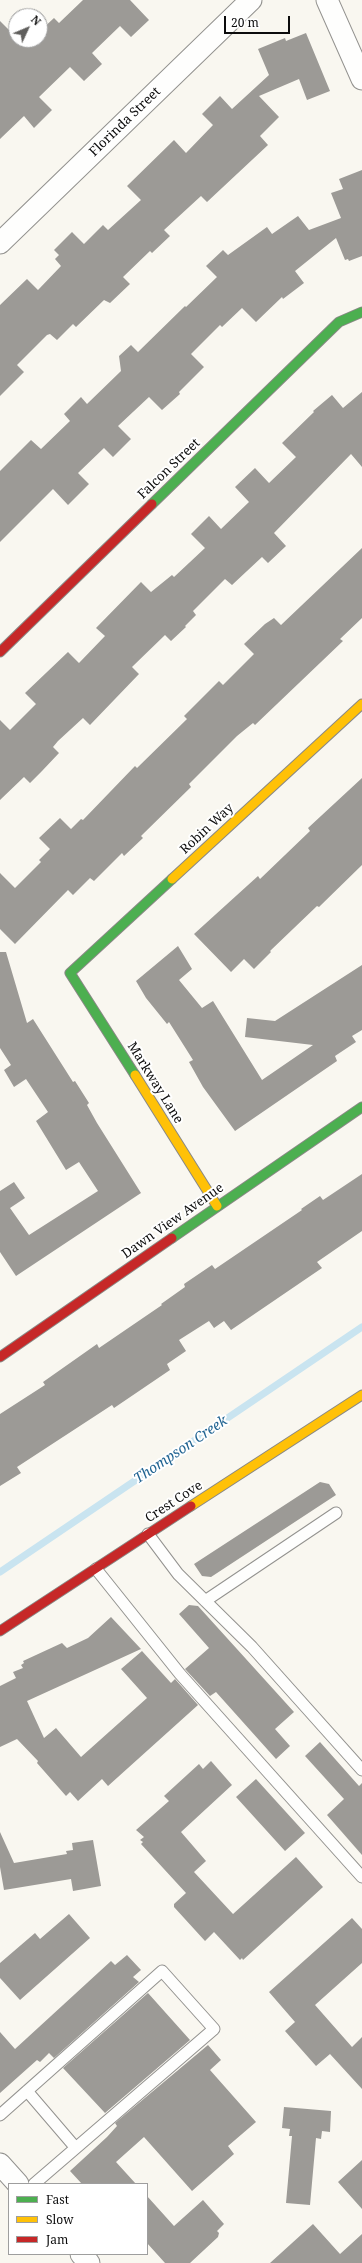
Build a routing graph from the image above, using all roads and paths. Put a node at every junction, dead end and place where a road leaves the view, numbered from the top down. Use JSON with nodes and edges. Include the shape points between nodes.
{"nodes":[{"id":1,"x":251,"y":0,"type":"edge"},
{"id":2,"x":327,"y":0,"type":"edge"},
{"id":3,"x":362,"y":79,"type":"edge"},
{"id":4,"x":0,"y":243,"type":"edge"},
{"id":5,"x":362,"y":312,"type":"edge"},
{"id":6,"x":0,"y":652,"type":"edge"},
{"id":7,"x":362,"y":704,"type":"edge"},
{"id":8,"x":70,"y":973,"type":"joint"},
{"id":9,"x":362,"y":1107,"type":"edge"},
{"id":10,"x":217,"y":1206,"type":"junction"},
{"id":11,"x":1,"y":1354,"type":"edge"},
{"id":12,"x":362,"y":1395,"type":"edge"},
{"id":13,"x":336,"y":1513,"type":"dead end"},
{"id":14,"x":148,"y":1534,"type":"junction"},
{"id":15,"x":96,"y":1569,"type":"junction"},
{"id":16,"x":205,"y":1601,"type":"junction"},
{"id":17,"x":0,"y":1631,"type":"edge"},
{"id":18,"x":362,"y":1770,"type":"edge"},
{"id":19,"x":362,"y":1877,"type":"edge"},
{"id":20,"x":27,"y":2091,"type":"junction"},
{"id":21,"x":0,"y":2115,"type":"edge"},
{"id":22,"x":75,"y":2147,"type":"junction"},
{"id":23,"x":0,"y":2164,"type":"edge"},
{"id":24,"x":17,"y":2183,"type":"edge"},
{"id":25,"x":35,"y":2183,"type":"edge"},
{"id":26,"x":81,"y":2255,"type":"edge"},
{"id":27,"x":89,"y":2263,"type":"edge"}],
"edges":[{"from":1,"to":4,"type":"street","name":"Florinda Street"},
{"from":2,"to":3,"type":"street"},
{"from":5,"to":6,"type":"street","name":"Falcon Street","via":[[339,322]]},
{"from":7,"to":8,"type":"street","name":"Robin Way"},
{"from":8,"to":10,"type":"street","name":"Markway Lane"},
{"from":9,"to":10,"type":"street","name":"Dawn View Avenue"},
{"from":10,"to":11,"type":"street","name":"Dawn View Avenue"},
{"from":12,"to":14,"type":"street","name":"Crest Cove"},
{"from":13,"to":16,"type":"lane"},
{"from":14,"to":15,"type":"street","name":"Crest Cove"},
{"from":14,"to":16,"type":"lane","via":[[178,1574]]},
{"from":15,"to":17,"type":"street","name":"Crest Cove"},
{"from":15,"to":19,"type":"lane","via":[[180,1674]]},
{"from":16,"to":18,"type":"lane","via":[[252,1647]]},
{"from":20,"to":21,"type":"lane"},
{"from":20,"to":22,"type":"lane"},
{"from":20,"to":22,"type":"lane","via":[[162,1971],[214,2029]]},
{"from":22,"to":25,"type":"lane"},
{"from":23,"to":24,"type":"street"},
{"from":26,"to":27,"type":"street"}]}
